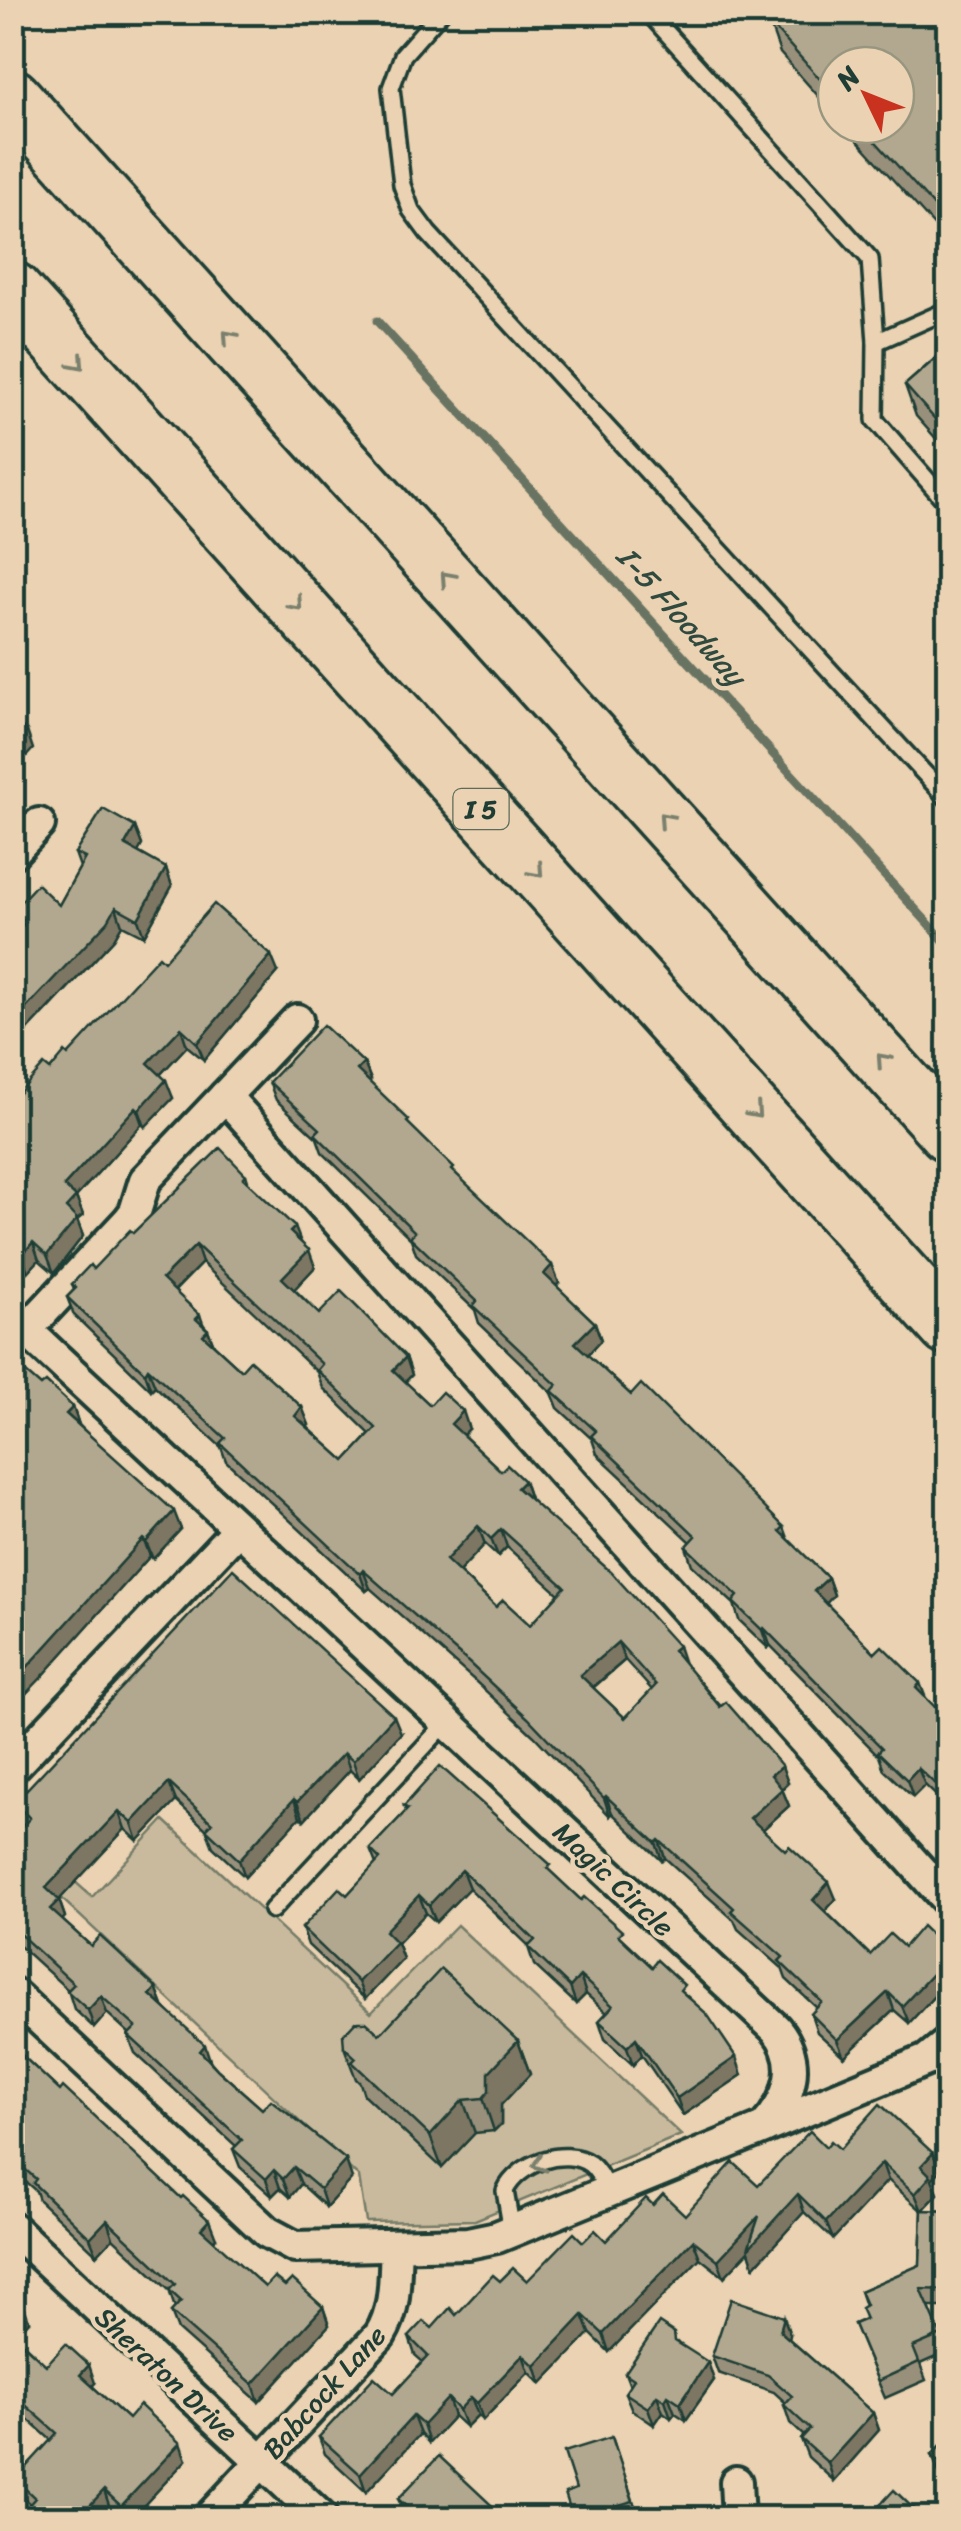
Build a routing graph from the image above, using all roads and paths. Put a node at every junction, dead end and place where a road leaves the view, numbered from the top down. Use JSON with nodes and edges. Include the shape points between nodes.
{"nodes":[{"id":1,"x":441,"y":12,"type":"edge"},
{"id":2,"x":648,"y":12,"type":"edge"},
{"id":3,"x":12,"y":96,"type":"edge"},
{"id":4,"x":12,"y":290,"type":"edge"},
{"id":5,"x":948,"y":310,"type":"edge"},
{"id":6,"x":876,"y":342,"type":"junction"},
{"id":7,"x":948,"y":504,"type":"edge"},
{"id":8,"x":948,"y":799,"type":"edge"},
{"id":9,"x":40,"y":824,"type":"dead end"},
{"id":10,"x":12,"y":852,"type":"edge"},
{"id":11,"x":297,"y":1020,"type":"dead end"},
{"id":12,"x":225,"y":1096,"type":"junction"},
{"id":13,"x":948,"y":1132,"type":"edge"},
{"id":14,"x":948,"y":1327,"type":"edge"},
{"id":15,"x":17,"y":1330,"type":"edge"},
{"id":16,"x":238,"y":1530,"type":"junction"},
{"id":17,"x":446,"y":1724,"type":"junction"},
{"id":18,"x":12,"y":1768,"type":"edge"},
{"id":19,"x":948,"y":1901,"type":"edge"},
{"id":20,"x":272,"y":1910,"type":"dead end"},
{"id":21,"x":12,"y":1993,"type":"edge"},
{"id":22,"x":948,"y":2043,"type":"edge"},
{"id":23,"x":764,"y":2128,"type":"junction"},
{"id":24,"x":608,"y":2192,"type":"junction"},
{"id":25,"x":12,"y":2228,"type":"edge"},
{"id":26,"x":512,"y":2231,"type":"junction"},
{"id":27,"x":396,"y":2246,"type":"junction"},
{"id":28,"x":262,"y":2462,"type":"junction"},
{"id":29,"x":736,"y":2482,"type":"dead end"},
{"id":30,"x":208,"y":2518,"type":"edge"},
{"id":31,"x":322,"y":2518,"type":"edge"},
{"id":32,"x":738,"y":2518,"type":"edge"}],
"edges":[{"from":1,"to":8,"type":"lane","via":[[403,55],[391,88],[411,210]]},
{"from":2,"to":6,"type":"lane","via":[[870,259]]},
{"from":13,"to":3,"type":"highway","one_way":true},
{"from":4,"to":14,"type":"highway","number":"I 5","one_way":true},
{"from":5,"to":6,"type":"lane"},
{"from":6,"to":7,"type":"lane","via":[[875,420]]},
{"from":9,"to":10,"type":"street"},
{"from":11,"to":12,"type":"street"},
{"from":12,"to":15,"type":"street","via":[[144,1180],[129,1220]]},
{"from":12,"to":19,"type":"street"},
{"from":15,"to":16,"type":"street","name":"Magic Circle"},
{"from":16,"to":17,"type":"street","name":"Magic Circle"},
{"from":16,"to":18,"type":"street"},
{"from":17,"to":20,"type":"lane"},
{"from":17,"to":23,"type":"street","name":"Magic Circle","via":[[782,2036],[790,2089]]},
{"from":21,"to":27,"type":"street","via":[[267,2232],[295,2246]]},
{"from":22,"to":23,"type":"street","via":[[914,2066]]},
{"from":23,"to":24,"type":"street"},
{"from":24,"to":26,"type":"street"},
{"from":24,"to":26,"type":"lane","one_way":true,"via":[[593,2166],[577,2159],[528,2166],[505,2191]]},
{"from":25,"to":28,"type":"street","name":"Sheraton Drive"},
{"from":26,"to":27,"type":"street","via":[[468,2244]]},
{"from":27,"to":28,"type":"street","name":"Babcock Lane","via":[[394,2299],[380,2335]]},
{"from":28,"to":30,"type":"street","name":"Babcock Lane"},
{"from":28,"to":31,"type":"street","name":"Sheraton Drive"},
{"from":29,"to":32,"type":"street"}]}
